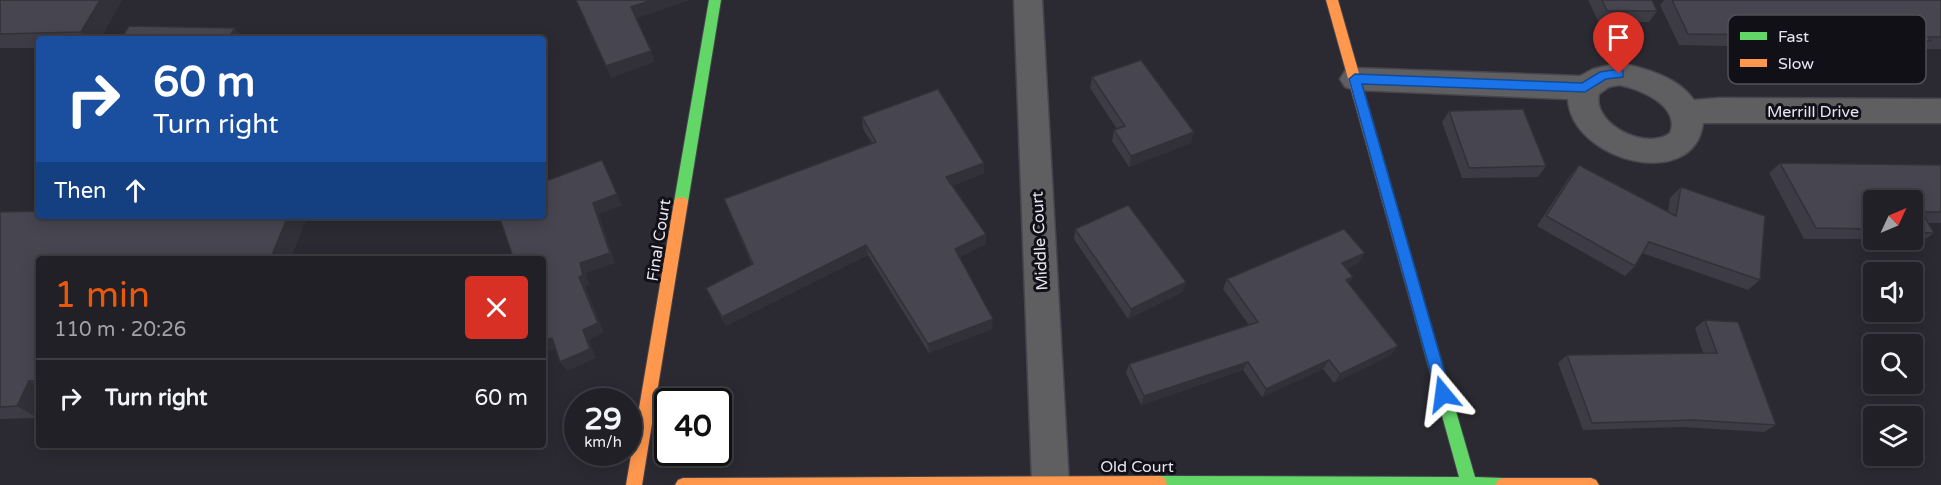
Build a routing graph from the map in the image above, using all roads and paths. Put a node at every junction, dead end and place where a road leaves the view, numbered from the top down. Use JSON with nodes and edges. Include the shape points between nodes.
{"nodes":[{"id":1,"x":715,"y":0,"type":"edge"},
{"id":2,"x":1028,"y":0,"type":"edge"},
{"id":3,"x":1332,"y":0,"type":"edge"},
{"id":4,"x":1355,"y":79,"type":"junction"},
{"id":5,"x":1585,"y":88,"type":"junction"},
{"id":6,"x":1941,"y":111,"type":"edge"},
{"id":7,"x":1684,"y":112,"type":"junction"},
{"id":8,"x":1051,"y":482,"type":"junction"},
{"id":9,"x":1468,"y":484,"type":"edge"},
{"id":10,"x":634,"y":485,"type":"edge"},
{"id":11,"x":683,"y":485,"type":"edge"},
{"id":12,"x":1591,"y":485,"type":"edge"}],
"edges":[{"from":1,"to":10,"type":"street","name":"Final Court"},
{"from":2,"to":8,"type":"street","name":"Middle Court"},
{"from":3,"to":4,"type":"street"},
{"from":4,"to":5,"type":"street"},
{"from":4,"to":9,"type":"street"},
{"from":5,"to":7,"type":"street","via":[[1604,75],[1635,76],[1665,90]]},
{"from":5,"to":7,"type":"street","via":[[1584,112],[1593,125],[1615,141],[1642,150],[1674,146],[1687,125]]},
{"from":6,"to":7,"type":"street","name":"Merrill Drive"},
{"from":8,"to":9,"type":"street","name":"Old Court"},
{"from":8,"to":11,"type":"street","name":"Old Court"},
{"from":9,"to":12,"type":"street","name":"Old Court"}]}
